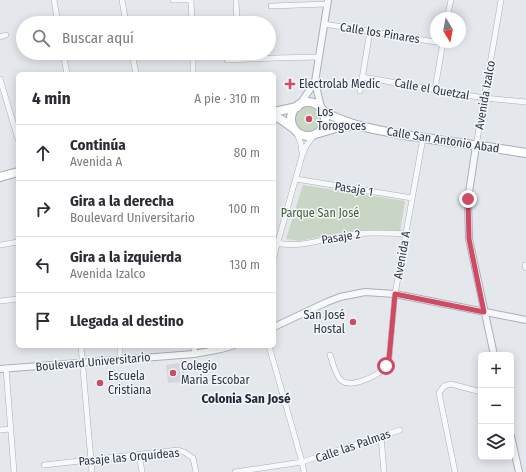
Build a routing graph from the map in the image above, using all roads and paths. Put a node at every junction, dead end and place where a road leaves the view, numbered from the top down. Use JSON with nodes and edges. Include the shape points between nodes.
{"nodes":[{"id":1,"x":54,"y":0,"type":"edge"},
{"id":2,"x":122,"y":0,"type":"edge"},
{"id":3,"x":173,"y":0,"type":"edge"},
{"id":4,"x":191,"y":0,"type":"edge"},
{"id":5,"x":236,"y":0,"type":"edge"},
{"id":6,"x":451,"y":0,"type":"edge"},
{"id":7,"x":501,"y":0,"type":"edge"},
{"id":8,"x":328,"y":2,"type":"edge"},
{"id":9,"x":271,"y":6,"type":"dead end"},
{"id":10,"x":448,"y":12,"type":"edge"},
{"id":11,"x":57,"y":16,"type":"edge"},
{"id":12,"x":125,"y":16,"type":"edge"},
{"id":13,"x":192,"y":16,"type":"edge"},
{"id":14,"x":237,"y":16,"type":"edge"},
{"id":15,"x":324,"y":24,"type":"junction"},
{"id":16,"x":370,"y":32,"type":"junction"},
{"id":17,"x":6,"y":35,"type":"dead end"},
{"id":18,"x":0,"y":37,"type":"edge"},
{"id":19,"x":430,"y":41,"type":"edge"},
{"id":20,"x":439,"y":48,"type":"edge"},
{"id":21,"x":319,"y":57,"type":"junction"},
{"id":22,"x":276,"y":58,"type":"edge"},
{"id":23,"x":64,"y":60,"type":"edge"},
{"id":24,"x":133,"y":60,"type":"edge"},
{"id":25,"x":193,"y":60,"type":"edge"},
{"id":26,"x":67,"y":72,"type":"edge"},
{"id":27,"x":136,"y":72,"type":"edge"},
{"id":28,"x":193,"y":72,"type":"edge"},
{"id":29,"x":362,"y":77,"type":"junction"},
{"id":30,"x":0,"y":80,"type":"edge"},
{"id":31,"x":315,"y":82,"type":"junction"},
{"id":32,"x":435,"y":89,"type":"junction"},
{"id":33,"x":360,"y":91,"type":"dead end"},
{"id":34,"x":484,"y":98,"type":"junction"},
{"id":35,"x":526,"y":102,"type":"edge"},
{"id":36,"x":299,"y":106,"type":"junction"},
{"id":37,"x":322,"y":109,"type":"junction"},
{"id":38,"x":276,"y":112,"type":"edge"},
{"id":39,"x":276,"y":117,"type":"edge"},
{"id":40,"x":360,"y":127,"type":"junction"},
{"id":41,"x":295,"y":129,"type":"junction"},
{"id":42,"x":16,"y":132,"type":"edge"},
{"id":43,"x":316,"y":134,"type":"junction"},
{"id":44,"x":423,"y":138,"type":"junction"},
{"id":45,"x":476,"y":146,"type":"junction"},
{"id":46,"x":526,"y":152,"type":"edge"},
{"id":47,"x":302,"y":156,"type":"junction"},
{"id":48,"x":16,"y":173,"type":"edge"},
{"id":49,"x":0,"y":178,"type":"edge"},
{"id":50,"x":296,"y":179,"type":"junction"},
{"id":51,"x":412,"y":198,"type":"junction"},
{"id":52,"x":406,"y":234,"type":"junction"},
{"id":53,"x":16,"y":242,"type":"edge"},
{"id":54,"x":277,"y":243,"type":"junction"},
{"id":55,"x":0,"y":245,"type":"edge"},
{"id":56,"x":276,"y":247,"type":"edge"},
{"id":57,"x":395,"y":294,"type":"junction"},
{"id":58,"x":16,"y":299,"type":"edge"},
{"id":59,"x":0,"y":301,"type":"edge"},
{"id":60,"x":484,"y":312,"type":"junction"},
{"id":61,"x":526,"y":320,"type":"edge"},
{"id":62,"x":276,"y":325,"type":"edge"},
{"id":63,"x":81,"y":348,"type":"edge"},
{"id":64,"x":120,"y":348,"type":"edge"},
{"id":65,"x":195,"y":348,"type":"edge"},
{"id":66,"x":224,"y":348,"type":"edge"},
{"id":67,"x":270,"y":348,"type":"edge"},
{"id":68,"x":493,"y":352,"type":"edge"},
{"id":69,"x":194,"y":354,"type":"junction"},
{"id":70,"x":330,"y":355,"type":"dead end"},
{"id":71,"x":120,"y":359,"type":"junction"},
{"id":72,"x":82,"y":362,"type":"junction"},
{"id":73,"x":3,"y":369,"type":"edge"},
{"id":74,"x":478,"y":391,"type":"edge"},
{"id":75,"x":10,"y":429,"type":"junction"},
{"id":76,"x":0,"y":430,"type":"edge"},
{"id":77,"x":400,"y":430,"type":"dead end"},
{"id":78,"x":381,"y":436,"type":"junction"},
{"id":79,"x":514,"y":451,"type":"edge"},
{"id":80,"x":139,"y":454,"type":"junction"},
{"id":81,"x":90,"y":459,"type":"junction"},
{"id":82,"x":302,"y":462,"type":"junction"},
{"id":83,"x":44,"y":465,"type":"dead end"},
{"id":84,"x":250,"y":471,"type":"edge"},
{"id":85,"x":14,"y":472,"type":"edge"},
{"id":86,"x":92,"y":472,"type":"edge"},
{"id":87,"x":142,"y":472,"type":"edge"},
{"id":88,"x":196,"y":472,"type":"edge"},
{"id":89,"x":235,"y":472,"type":"edge"},
{"id":90,"x":304,"y":472,"type":"edge"},
{"id":91,"x":384,"y":472,"type":"edge"},
{"id":92,"x":455,"y":472,"type":"edge"},
{"id":93,"x":518,"y":472,"type":"edge"}],
"edges":[{"from":1,"to":11,"type":"street"},
{"from":2,"to":12,"type":"street"},
{"from":3,"to":4,"type":"street"},
{"from":4,"to":13,"type":"street"},
{"from":5,"to":14,"type":"street"},
{"from":6,"to":10,"type":"street"},
{"from":7,"to":34,"type":"street","name":"Avenida Izalco"},
{"from":8,"to":9,"type":"street"},
{"from":8,"to":15,"type":"street"},
{"from":15,"to":16,"type":"street","name":"Calle los Pinares"},
{"from":15,"to":21,"type":"street"},
{"from":16,"to":19,"type":"street","name":"Calle los Pinares"},
{"from":16,"to":29,"type":"street"},
{"from":17,"to":18,"type":"street"},
{"from":20,"to":32,"type":"street"},
{"from":21,"to":22,"type":"street"},
{"from":21,"to":31,"type":"street"},
{"from":23,"to":26,"type":"street"},
{"from":24,"to":27,"type":"street"},
{"from":25,"to":28,"type":"street"},
{"from":29,"to":32,"type":"street","name":"Calle el Quetzal"},
{"from":29,"to":33,"type":"street"},
{"from":30,"to":42,"type":"street"},
{"from":31,"to":36,"type":"street"},
{"from":31,"to":37,"type":"street"},
{"from":32,"to":34,"type":"street","name":"Calle el Quetzal"},
{"from":34,"to":35,"type":"street","name":"Calle el Quetzal"},
{"from":34,"to":45,"type":"street","name":"Avenida Izalco"},
{"from":36,"to":37,"type":"main road","via":[[310,102]]},
{"from":36,"to":38,"type":"main road"},
{"from":36,"to":41,"type":"main road","via":[[292,116]]},
{"from":37,"to":40,"type":"main road","name":"Calle San Antonio Abad","via":[[335,118]]},
{"from":37,"to":43,"type":"main road","via":[[325,122],[323,129]]},
{"from":39,"to":41,"type":"main road"},
{"from":40,"to":43,"type":"main road","name":"Calle San Antonio Abad","via":[[339,127]]},
{"from":40,"to":44,"type":"main road","name":"Calle San Antonio Abad"},
{"from":41,"to":43,"type":"main road","via":[[304,136]]},
{"from":41,"to":47,"type":"street","via":[[301,144]]},
{"from":43,"to":47,"type":"street"},
{"from":44,"to":45,"type":"main road","name":"Calle San Antonio Abad"},
{"from":44,"to":51,"type":"street","name":"Avenida A"},
{"from":45,"to":46,"type":"main road","name":"Calle San Antonio Abad"},
{"from":45,"to":60,"type":"street","name":"Avenida Izalco","via":[[468,199],[469,239]]},
{"from":47,"to":50,"type":"street"},
{"from":48,"to":49,"type":"main road"},
{"from":50,"to":51,"type":"street","name":"Pasaje 1"},
{"from":50,"to":54,"type":"street"},
{"from":51,"to":52,"type":"street","name":"Avenida A"},
{"from":52,"to":54,"type":"street","name":"Pasaje 2","via":[[356,234],[298,244]]},
{"from":52,"to":57,"type":"street","name":"Avenida A"},
{"from":53,"to":55,"type":"street"},
{"from":54,"to":56,"type":"street"},
{"from":57,"to":60,"type":"street"},
{"from":57,"to":62,"type":"street","via":[[365,292],[340,297]]},
{"from":57,"to":70,"type":"street","name":"Avenida A","via":[[389,359],[379,373],[359,382],[346,383],[340,380]]},
{"from":58,"to":59,"type":"street"},
{"from":60,"to":61,"type":"street"},
{"from":60,"to":68,"type":"street","name":"Avenida Izalco"},
{"from":63,"to":72,"type":"street"},
{"from":64,"to":71,"type":"street"},
{"from":65,"to":69,"type":"street"},
{"from":66,"to":69,"type":"street","name":"Boulevard Universitario"},
{"from":67,"to":82,"type":"street"},
{"from":69,"to":71,"type":"street","name":"Boulevard Universitario"},
{"from":71,"to":72,"type":"street","name":"Boulevard Universitario"},
{"from":72,"to":73,"type":"street","name":"Boulevard Universitario"},
{"from":72,"to":81,"type":"street"},
{"from":73,"to":75,"type":"street"},
{"from":74,"to":92,"type":"street","via":[[451,384],[444,386],[439,393]]},
{"from":75,"to":76,"type":"street"},
{"from":75,"to":85,"type":"street"},
{"from":77,"to":78,"type":"street","name":"Calle las Palmas"},
{"from":78,"to":82,"type":"street","name":"Calle las Palmas"},
{"from":78,"to":91,"type":"street"},
{"from":79,"to":93,"type":"street"},
{"from":80,"to":81,"type":"street","name":"Pasaje las Orquídeas"},
{"from":80,"to":87,"type":"street"},
{"from":80,"to":88,"type":"street","name":"Pasaje las Orquídeas","via":[[178,450],[193,458]]},
{"from":81,"to":83,"type":"street","name":"Pasaje las Orquídeas"},
{"from":81,"to":86,"type":"street"},
{"from":82,"to":84,"type":"street","name":"Calle las Palmas"},
{"from":82,"to":90,"type":"street"},
{"from":84,"to":89,"type":"street","name":"Calle las Palmas"}]}
